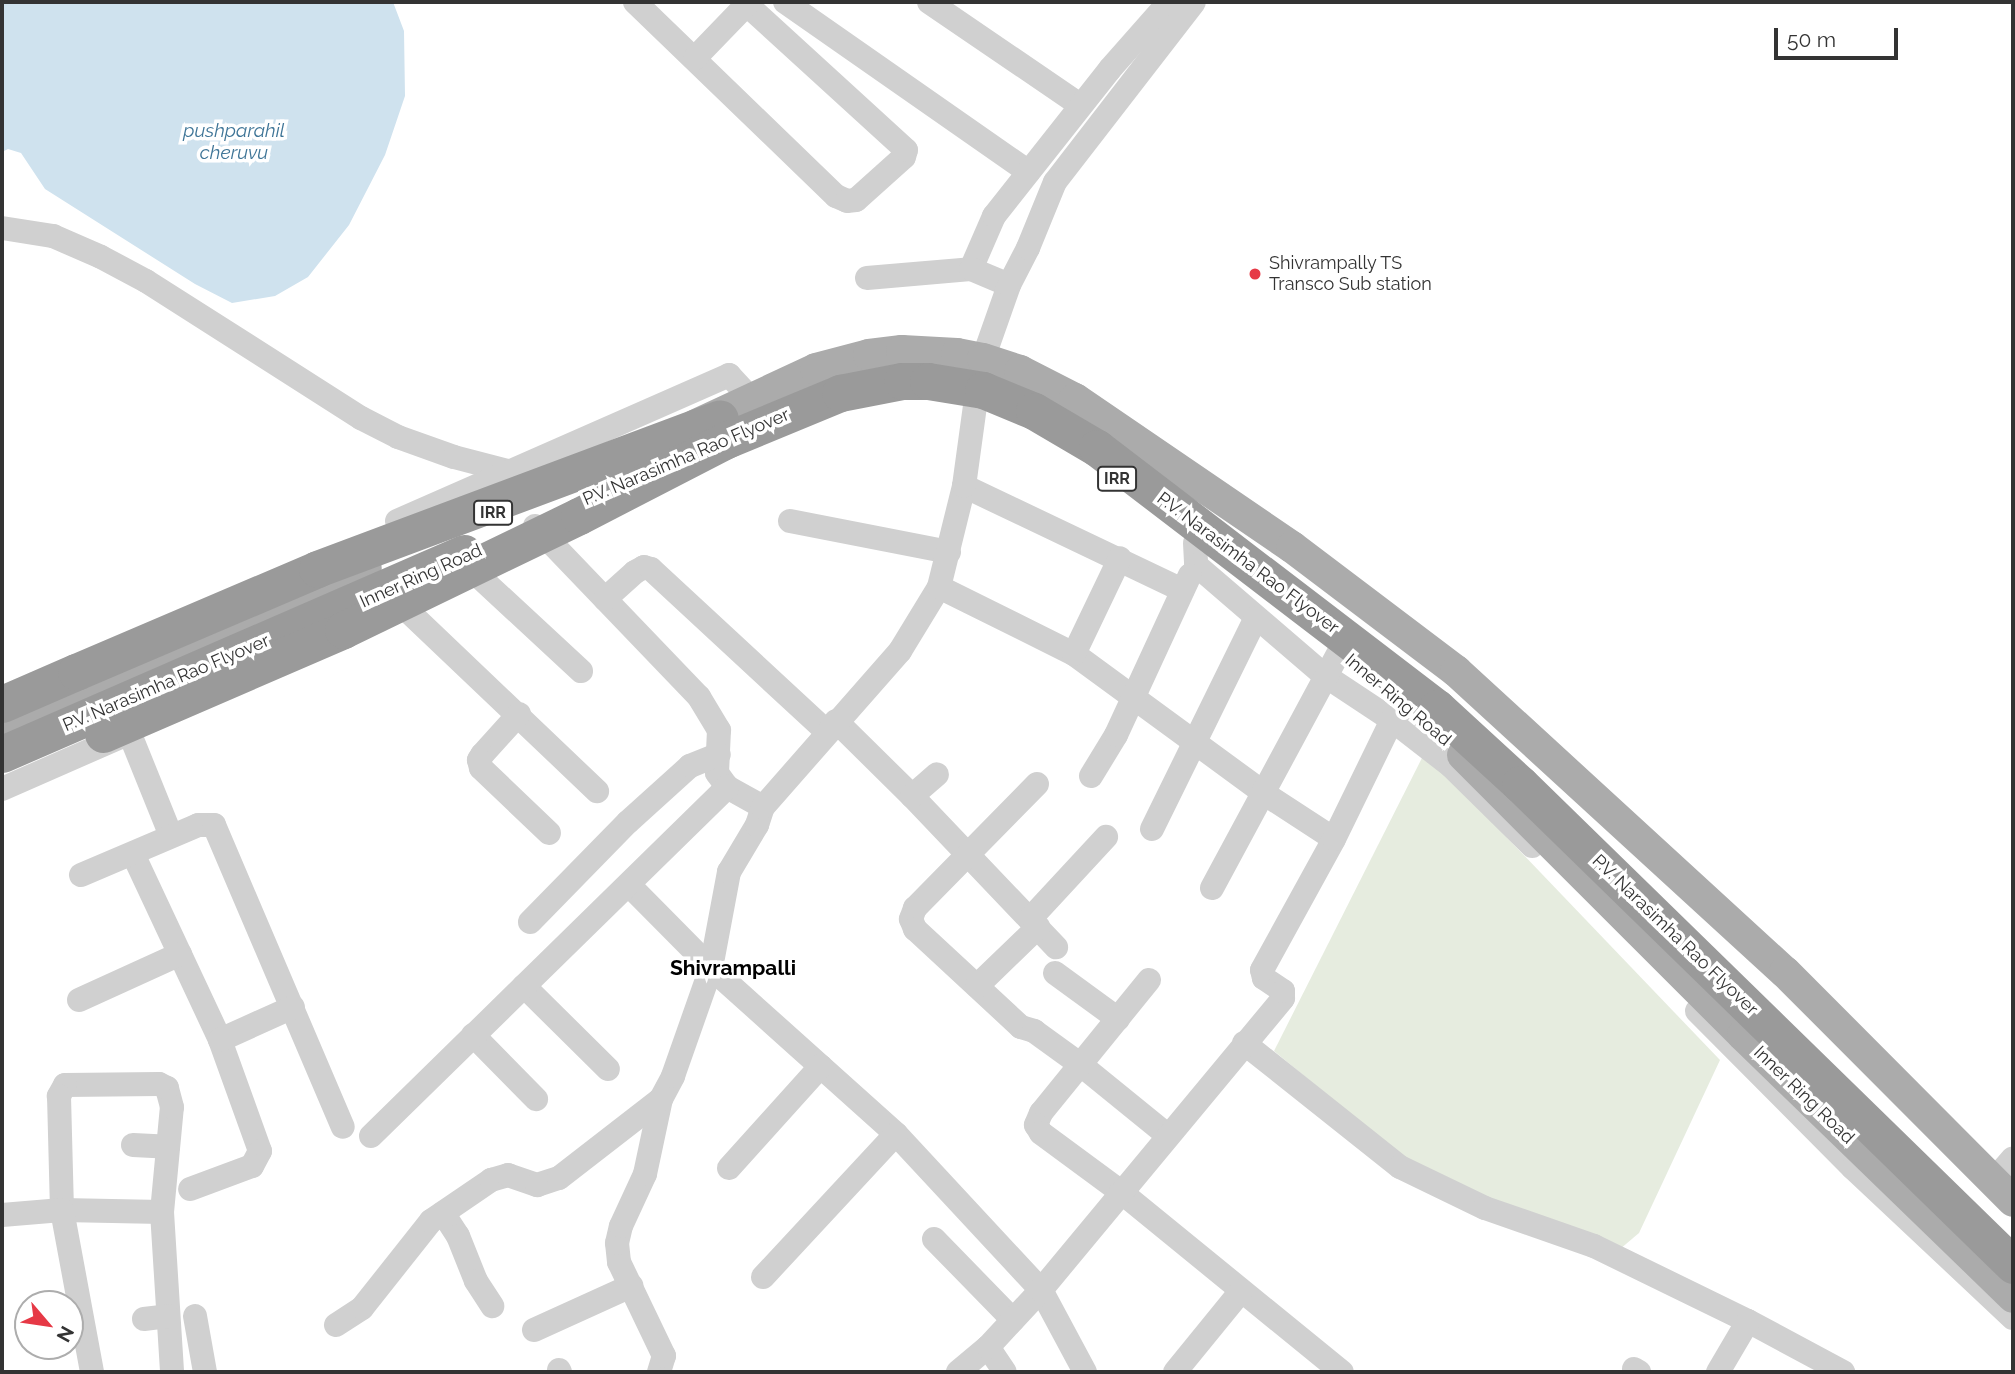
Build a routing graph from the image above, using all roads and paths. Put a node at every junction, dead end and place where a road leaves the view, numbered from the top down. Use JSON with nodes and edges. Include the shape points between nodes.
{"nodes":[{"id":1,"x":635,"y":2,"type":"edge"},
{"id":2,"x":785,"y":2,"type":"edge"},
{"id":3,"x":929,"y":2,"type":"edge"},
{"id":4,"x":1194,"y":2,"type":"edge"},
{"id":5,"x":747,"y":3,"type":"edge"},
{"id":6,"x":1163,"y":4,"type":"edge"},
{"id":7,"x":695,"y":58,"type":"junction"},
{"id":8,"x":1117,"y":60,"type":"junction"},
{"id":9,"x":1138,"y":75,"type":"junction"},
{"id":10,"x":1080,"y":106,"type":"junction"},
{"id":11,"x":784,"y":163,"type":"dead end"},
{"id":12,"x":1029,"y":172,"type":"junction"},
{"id":13,"x":836,"y":196,"type":"junction"},
{"id":14,"x":2,"y":228,"type":"edge"},
{"id":15,"x":1028,"y":248,"type":"junction"},
{"id":16,"x":971,"y":270,"type":"junction"},
{"id":17,"x":867,"y":278,"type":"dead end"},
{"id":18,"x":1009,"y":285,"type":"junction"},
{"id":19,"x":988,"y":360,"type":"junction"},
{"id":20,"x":976,"y":398,"type":"junction"},
{"id":21,"x":751,"y":399,"type":"junction"},
{"id":22,"x":725,"y":428,"type":"junction"},
{"id":23,"x":511,"y":472,"type":"junction"},
{"id":24,"x":964,"y":486,"type":"junction"},
{"id":25,"x":790,"y":521,"type":"dead end"},
{"id":26,"x":535,"y":526,"type":"junction"},
{"id":27,"x":949,"y":552,"type":"junction"},
{"id":28,"x":1195,"y":554,"type":"junction"},
{"id":29,"x":1119,"y":558,"type":"junction"},
{"id":30,"x":460,"y":559,"type":"junction"},
{"id":31,"x":939,"y":587,"type":"junction"},
{"id":32,"x":1182,"y":590,"type":"junction"},
{"id":33,"x":387,"y":591,"type":"junction"},
{"id":34,"x":605,"y":598,"type":"junction"},
{"id":35,"x":1256,"y":618,"type":"junction"},
{"id":36,"x":1074,"y":654,"type":"junction"},
{"id":37,"x":1331,"y":663,"type":"junction"},
{"id":38,"x":581,"y":671,"type":"dead end"},
{"id":39,"x":2,"y":689,"type":"edge"},
{"id":40,"x":1134,"y":697,"type":"junction"},
{"id":41,"x":111,"y":700,"type":"junction"},
{"id":42,"x":2,"y":704,"type":"edge"},
{"id":43,"x":519,"y":714,"type":"junction"},
{"id":44,"x":1392,"y":720,"type":"junction"},
{"id":45,"x":2,"y":725,"type":"edge"},
{"id":46,"x":832,"y":726,"type":"junction"},
{"id":47,"x":2,"y":731,"type":"edge"},
{"id":48,"x":1197,"y":744,"type":"junction"},
{"id":49,"x":2,"y":754,"type":"edge"},
{"id":50,"x":719,"y":754,"type":"junction"},
{"id":51,"x":2,"y":761,"type":"edge"},
{"id":52,"x":937,"y":774,"type":"dead end"},
{"id":53,"x":1091,"y":776,"type":"dead end"},
{"id":54,"x":2,"y":777,"type":"edge"},
{"id":55,"x":1037,"y":784,"type":"dead end"},
{"id":56,"x":727,"y":787,"type":"junction"},
{"id":57,"x":2,"y":789,"type":"edge"},
{"id":58,"x":597,"y":791,"type":"dead end"},
{"id":59,"x":1265,"y":794,"type":"junction"},
{"id":60,"x":912,"y":796,"type":"junction"},
{"id":61,"x":763,"y":807,"type":"junction"},
{"id":62,"x":1152,"y":829,"type":"dead end"},
{"id":63,"x":549,"y":833,"type":"dead end"},
{"id":64,"x":175,"y":834,"type":"junction"},
{"id":65,"x":1106,"y":837,"type":"dead end"},
{"id":66,"x":1334,"y":839,"type":"junction"},
{"id":67,"x":134,"y":853,"type":"junction"},
{"id":68,"x":967,"y":854,"type":"junction"},
{"id":69,"x":81,"y":875,"type":"dead end"},
{"id":70,"x":629,"y":885,"type":"junction"},
{"id":71,"x":1212,"y":888,"type":"dead end"},
{"id":72,"x":530,"y":922,"type":"dead end"},
{"id":73,"x":1034,"y":923,"type":"junction"},
{"id":74,"x":1056,"y":947,"type":"dead end"},
{"id":75,"x":180,"y":954,"type":"junction"},
{"id":76,"x":711,"y":968,"type":"junction"},
{"id":77,"x":1055,"y":973,"type":"dead end"},
{"id":78,"x":1149,"y":979,"type":"dead end"},
{"id":79,"x":524,"y":986,"type":"junction"},
{"id":80,"x":976,"y":986,"type":"junction"},
{"id":81,"x":79,"y":1000,"type":"dead end"},
{"id":82,"x":293,"y":1007,"type":"junction"},
{"id":83,"x":1118,"y":1019,"type":"junction"},
{"id":84,"x":473,"y":1035,"type":"junction"},
{"id":85,"x":220,"y":1040,"type":"junction"},
{"id":86,"x":1244,"y":1043,"type":"junction"},
{"id":87,"x":1081,"y":1065,"type":"junction"},
{"id":88,"x":821,"y":1066,"type":"junction"},
{"id":89,"x":608,"y":1069,"type":"dead end"},
{"id":90,"x":536,"y":1099,"type":"dead end"},
{"id":91,"x":661,"y":1099,"type":"junction"},
{"id":92,"x":343,"y":1127,"type":"dead end"},
{"id":93,"x":896,"y":1134,"type":"junction"},
{"id":94,"x":1167,"y":1135,"type":"junction"},
{"id":95,"x":371,"y":1136,"type":"dead end"},
{"id":96,"x":133,"y":1146,"type":"dead end"},
{"id":97,"x":168,"y":1147,"type":"junction"},
{"id":98,"x":729,"y":1168,"type":"dead end"},
{"id":99,"x":2007,"y":1180,"type":"edge"},
{"id":100,"x":190,"y":1189,"type":"dead end"},
{"id":101,"x":1121,"y":1192,"type":"junction"},
{"id":102,"x":62,"y":1210,"type":"junction"},
{"id":103,"x":162,"y":1212,"type":"junction"},
{"id":104,"x":443,"y":1213,"type":"junction"},
{"id":105,"x":2,"y":1214,"type":"edge"},
{"id":106,"x":2013,"y":1236,"type":"edge"},
{"id":107,"x":934,"y":1239,"type":"dead end"},
{"id":108,"x":2013,"y":1265,"type":"edge"},
{"id":109,"x":764,"y":1277,"type":"dead end"},
{"id":110,"x":631,"y":1286,"type":"junction"},
{"id":111,"x":1041,"y":1290,"type":"junction"},
{"id":112,"x":1241,"y":1291,"type":"junction"},
{"id":113,"x":2013,"y":1297,"type":"edge"},
{"id":114,"x":492,"y":1306,"type":"dead end"},
{"id":115,"x":195,"y":1315,"type":"dead end"},
{"id":116,"x":168,"y":1316,"type":"junction"},
{"id":117,"x":2013,"y":1318,"type":"edge"},
{"id":118,"x":144,"y":1320,"type":"dead end"},
{"id":119,"x":1013,"y":1320,"type":"junction"},
{"id":120,"x":1748,"y":1321,"type":"junction"},
{"id":121,"x":336,"y":1325,"type":"dead end"},
{"id":122,"x":534,"y":1330,"type":"dead end"},
{"id":123,"x":988,"y":1347,"type":"junction"},
{"id":124,"x":1178,"y":1371,"type":"edge"},
{"id":125,"x":92,"y":1372,"type":"edge"},
{"id":126,"x":172,"y":1372,"type":"edge"},
{"id":127,"x":205,"y":1372,"type":"edge"},
{"id":128,"x":659,"y":1372,"type":"edge"},
{"id":129,"x":958,"y":1372,"type":"edge"},
{"id":130,"x":1005,"y":1372,"type":"edge"},
{"id":131,"x":1085,"y":1372,"type":"edge"},
{"id":132,"x":1342,"y":1372,"type":"edge"},
{"id":133,"x":1718,"y":1372,"type":"edge"},
{"id":134,"x":1843,"y":1372,"type":"edge"}],
"edges":[{"from":1,"to":7,"type":"street"},
{"from":2,"to":12,"type":"street"},
{"from":3,"to":10,"type":"street"},
{"from":4,"to":9,"type":"street"},
{"from":5,"to":7,"type":"street"},
{"from":5,"to":13,"type":"street","via":[[906,150],[904,157],[856,200]]},
{"from":6,"to":8,"type":"street"},
{"from":7,"to":13,"type":"street"},
{"from":8,"to":9,"type":"street"},
{"from":8,"to":10,"type":"street"},
{"from":9,"to":15,"type":"street","via":[[1055,182]]},
{"from":10,"to":12,"type":"street"},
{"from":11,"to":13,"type":"street","via":[[822,199]]},
{"from":12,"to":16,"type":"street","via":[[994,216]]},
{"from":14,"to":23,"type":"street","via":[[53,236],[101,257],[398,437]]},
{"from":15,"to":18,"type":"street"},
{"from":15,"to":19,"type":"street","via":[[1016,300]]},
{"from":16,"to":17,"type":"street"},
{"from":16,"to":18,"type":"street"},
{"from":18,"to":19,"type":"street"},
{"from":19,"to":21,"type":"main road","name":"Inner Ring Road","number":"IRR","via":[[930,351],[869,355],[816,369]]},
{"from":19,"to":99,"type":"main road","name":"Inner Ring Road","number":"IRR","via":[[1048,384],[1086,407],[1292,547],[1456,671]]},
{"from":20,"to":24,"type":"street"},
{"from":20,"to":26,"type":"main road","name":"Inner Ring Road","number":"IRR","via":[[903,391],[817,406]]},
{"from":20,"to":28,"type":"main road","name":"Inner Ring Road","number":"IRR","via":[[1005,407],[1053,433],[1108,472]]},
{"from":21,"to":23,"type":"street","name":"Inner Ring Road","via":[[729,375]]},
{"from":21,"to":41,"type":"main road","name":"Inner Ring Road","number":"IRR"},
{"from":22,"to":41,"type":"highway","bridge":true,"via":[[411,598]]},
{"from":22,"to":41,"type":"highway","bridge":true,"via":[[352,556]]},
{"from":22,"to":47,"type":"highway","name":"P.V. Narasimha Rao Flyover","bridge":true},
{"from":22,"to":49,"type":"highway","name":"P.V. Narasimha Rao Flyover","bridge":true},
{"from":22,"to":106,"type":"highway","name":"P.V. Narasimha Rao Flyover","via":[[835,372],[870,364],[929,361],[956,363],[1016,380],[1109,430],[1451,692]]},
{"from":22,"to":108,"type":"highway","name":"P.V. Narasimha Rao Flyover","via":[[873,385],[928,381],[1008,399],[1097,448],[1437,708],[1521,784]]},
{"from":23,"to":41,"type":"street","name":"Inner Ring Road"},
{"from":24,"to":27,"type":"street"},
{"from":24,"to":29,"type":"street"},
{"from":25,"to":27,"type":"street"},
{"from":26,"to":30,"type":"main road","name":"Inner Ring Road","number":"IRR"},
{"from":26,"to":34,"type":"street"},
{"from":27,"to":31,"type":"street"},
{"from":28,"to":32,"type":"street"},
{"from":28,"to":35,"type":"street"},
{"from":28,"to":37,"type":"main road","name":"Inner Ring Road","number":"IRR"},
{"from":29,"to":32,"type":"street"},
{"from":29,"to":36,"type":"street"},
{"from":30,"to":33,"type":"main road","name":"Inner Ring Road","number":"IRR"},
{"from":30,"to":38,"type":"street"},
{"from":31,"to":36,"type":"street"},
{"from":31,"to":46,"type":"street","via":[[900,651]]},
{"from":32,"to":40,"type":"street"},
{"from":33,"to":41,"type":"main road","name":"Inner Ring Road","number":"IRR"},
{"from":33,"to":43,"type":"street"},
{"from":34,"to":46,"type":"street","via":[[635,572],[650,569]]},
{"from":34,"to":50,"type":"street","via":[[699,697],[719,730]]},
{"from":35,"to":37,"type":"street"},
{"from":35,"to":48,"type":"street"},
{"from":36,"to":40,"type":"street"},
{"from":37,"to":44,"type":"street"},
{"from":37,"to":59,"type":"street"},
{"from":37,"to":113,"type":"main road","name":"Inner Ring Road","number":"IRR","via":[[1462,753]]},
{"from":39,"to":41,"type":"street","name":"Inner Ring Road"},
{"from":40,"to":48,"type":"street"},
{"from":40,"to":53,"type":"street"},
{"from":41,"to":42,"type":"highway"},
{"from":41,"to":45,"type":"main road","name":"Inner Ring Road","number":"IRR"},
{"from":41,"to":51,"type":"main road","name":"Inner Ring Road","number":"IRR"},
{"from":41,"to":54,"type":"highway"},
{"from":41,"to":57,"type":"street","name":"Inner Ring Road"},
{"from":41,"to":64,"type":"street"},
{"from":43,"to":58,"type":"street"},
{"from":43,"to":63,"type":"street","via":[[479,760],[481,768]]},
{"from":44,"to":66,"type":"street"},
{"from":44,"to":117,"type":"street","via":[[1451,766],[1853,1168]]},
{"from":46,"to":60,"type":"street"},
{"from":46,"to":61,"type":"street"},
{"from":48,"to":59,"type":"street"},
{"from":48,"to":62,"type":"street"},
{"from":50,"to":56,"type":"street","via":[[717,773]]},
{"from":50,"to":72,"type":"street","via":[[690,766]]},
{"from":52,"to":60,"type":"street"},
{"from":55,"to":68,"type":"street"},
{"from":56,"to":61,"type":"street"},
{"from":56,"to":70,"type":"street"},
{"from":59,"to":66,"type":"street"},
{"from":59,"to":71,"type":"street"},
{"from":60,"to":68,"type":"street"},
{"from":61,"to":76,"type":"street","via":[[729,872]]},
{"from":64,"to":67,"type":"street"},
{"from":64,"to":82,"type":"street","via":[[207,822],[214,824]]},
{"from":65,"to":73,"type":"street"},
{"from":66,"to":86,"type":"street","via":[[1262,970],[1264,978],[1285,995]]},
{"from":67,"to":69,"type":"street"},
{"from":67,"to":75,"type":"street"},
{"from":68,"to":73,"type":"street"},
{"from":68,"to":80,"type":"street","via":[[915,908],[911,919],[915,929]]},
{"from":70,"to":76,"type":"street"},
{"from":70,"to":79,"type":"street"},
{"from":73,"to":74,"type":"street"},
{"from":73,"to":80,"type":"street"},
{"from":75,"to":81,"type":"street"},
{"from":75,"to":85,"type":"street"},
{"from":76,"to":88,"type":"street"},
{"from":76,"to":91,"type":"street"},
{"from":77,"to":83,"type":"street"},
{"from":78,"to":83,"type":"street"},
{"from":79,"to":84,"type":"street"},
{"from":79,"to":89,"type":"street"},
{"from":80,"to":87,"type":"street","via":[[1021,1027],[1034,1031]]},
{"from":82,"to":85,"type":"street"},
{"from":82,"to":92,"type":"street"},
{"from":83,"to":87,"type":"street"},
{"from":84,"to":90,"type":"street"},
{"from":84,"to":95,"type":"street"},
{"from":85,"to":100,"type":"street","via":[[260,1151],[252,1166]]},
{"from":86,"to":94,"type":"street"},
{"from":86,"to":120,"type":"street","via":[[1399,1167],[1485,1208],[1594,1246]]},
{"from":87,"to":94,"type":"street"},
{"from":87,"to":101,"type":"street","via":[[1036,1125]]},
{"from":88,"to":93,"type":"street"},
{"from":88,"to":98,"type":"street"},
{"from":91,"to":104,"type":"street","via":[[559,1178],[537,1185],[508,1175],[491,1180]]},
{"from":91,"to":110,"type":"street","via":[[645,1174],[617,1244]]},
{"from":93,"to":109,"type":"street"},
{"from":93,"to":111,"type":"street"},
{"from":94,"to":101,"type":"street"},
{"from":96,"to":97,"type":"street"},
{"from":97,"to":102,"type":"street","via":[[172,1107],[167,1088],[159,1084],[65,1085],[59,1096]]},
{"from":97,"to":103,"type":"street"},
{"from":101,"to":111,"type":"street"},
{"from":101,"to":112,"type":"street"},
{"from":102,"to":103,"type":"street"},
{"from":102,"to":105,"type":"street"},
{"from":102,"to":125,"type":"street"},
{"from":103,"to":116,"type":"street"},
{"from":104,"to":114,"type":"street"},
{"from":104,"to":121,"type":"street","via":[[412,1242],[362,1308]]},
{"from":107,"to":119,"type":"street"},
{"from":110,"to":122,"type":"street"},
{"from":110,"to":128,"type":"street","via":[[664,1356]]},
{"from":111,"to":119,"type":"street"},
{"from":111,"to":131,"type":"street"},
{"from":112,"to":124,"type":"street"},
{"from":112,"to":132,"type":"street"},
{"from":115,"to":127,"type":"street"},
{"from":116,"to":118,"type":"street"},
{"from":116,"to":126,"type":"street"},
{"from":119,"to":123,"type":"street"},
{"from":120,"to":133,"type":"street"},
{"from":120,"to":134,"type":"street"},
{"from":123,"to":129,"type":"street"},
{"from":123,"to":130,"type":"street"}]}
